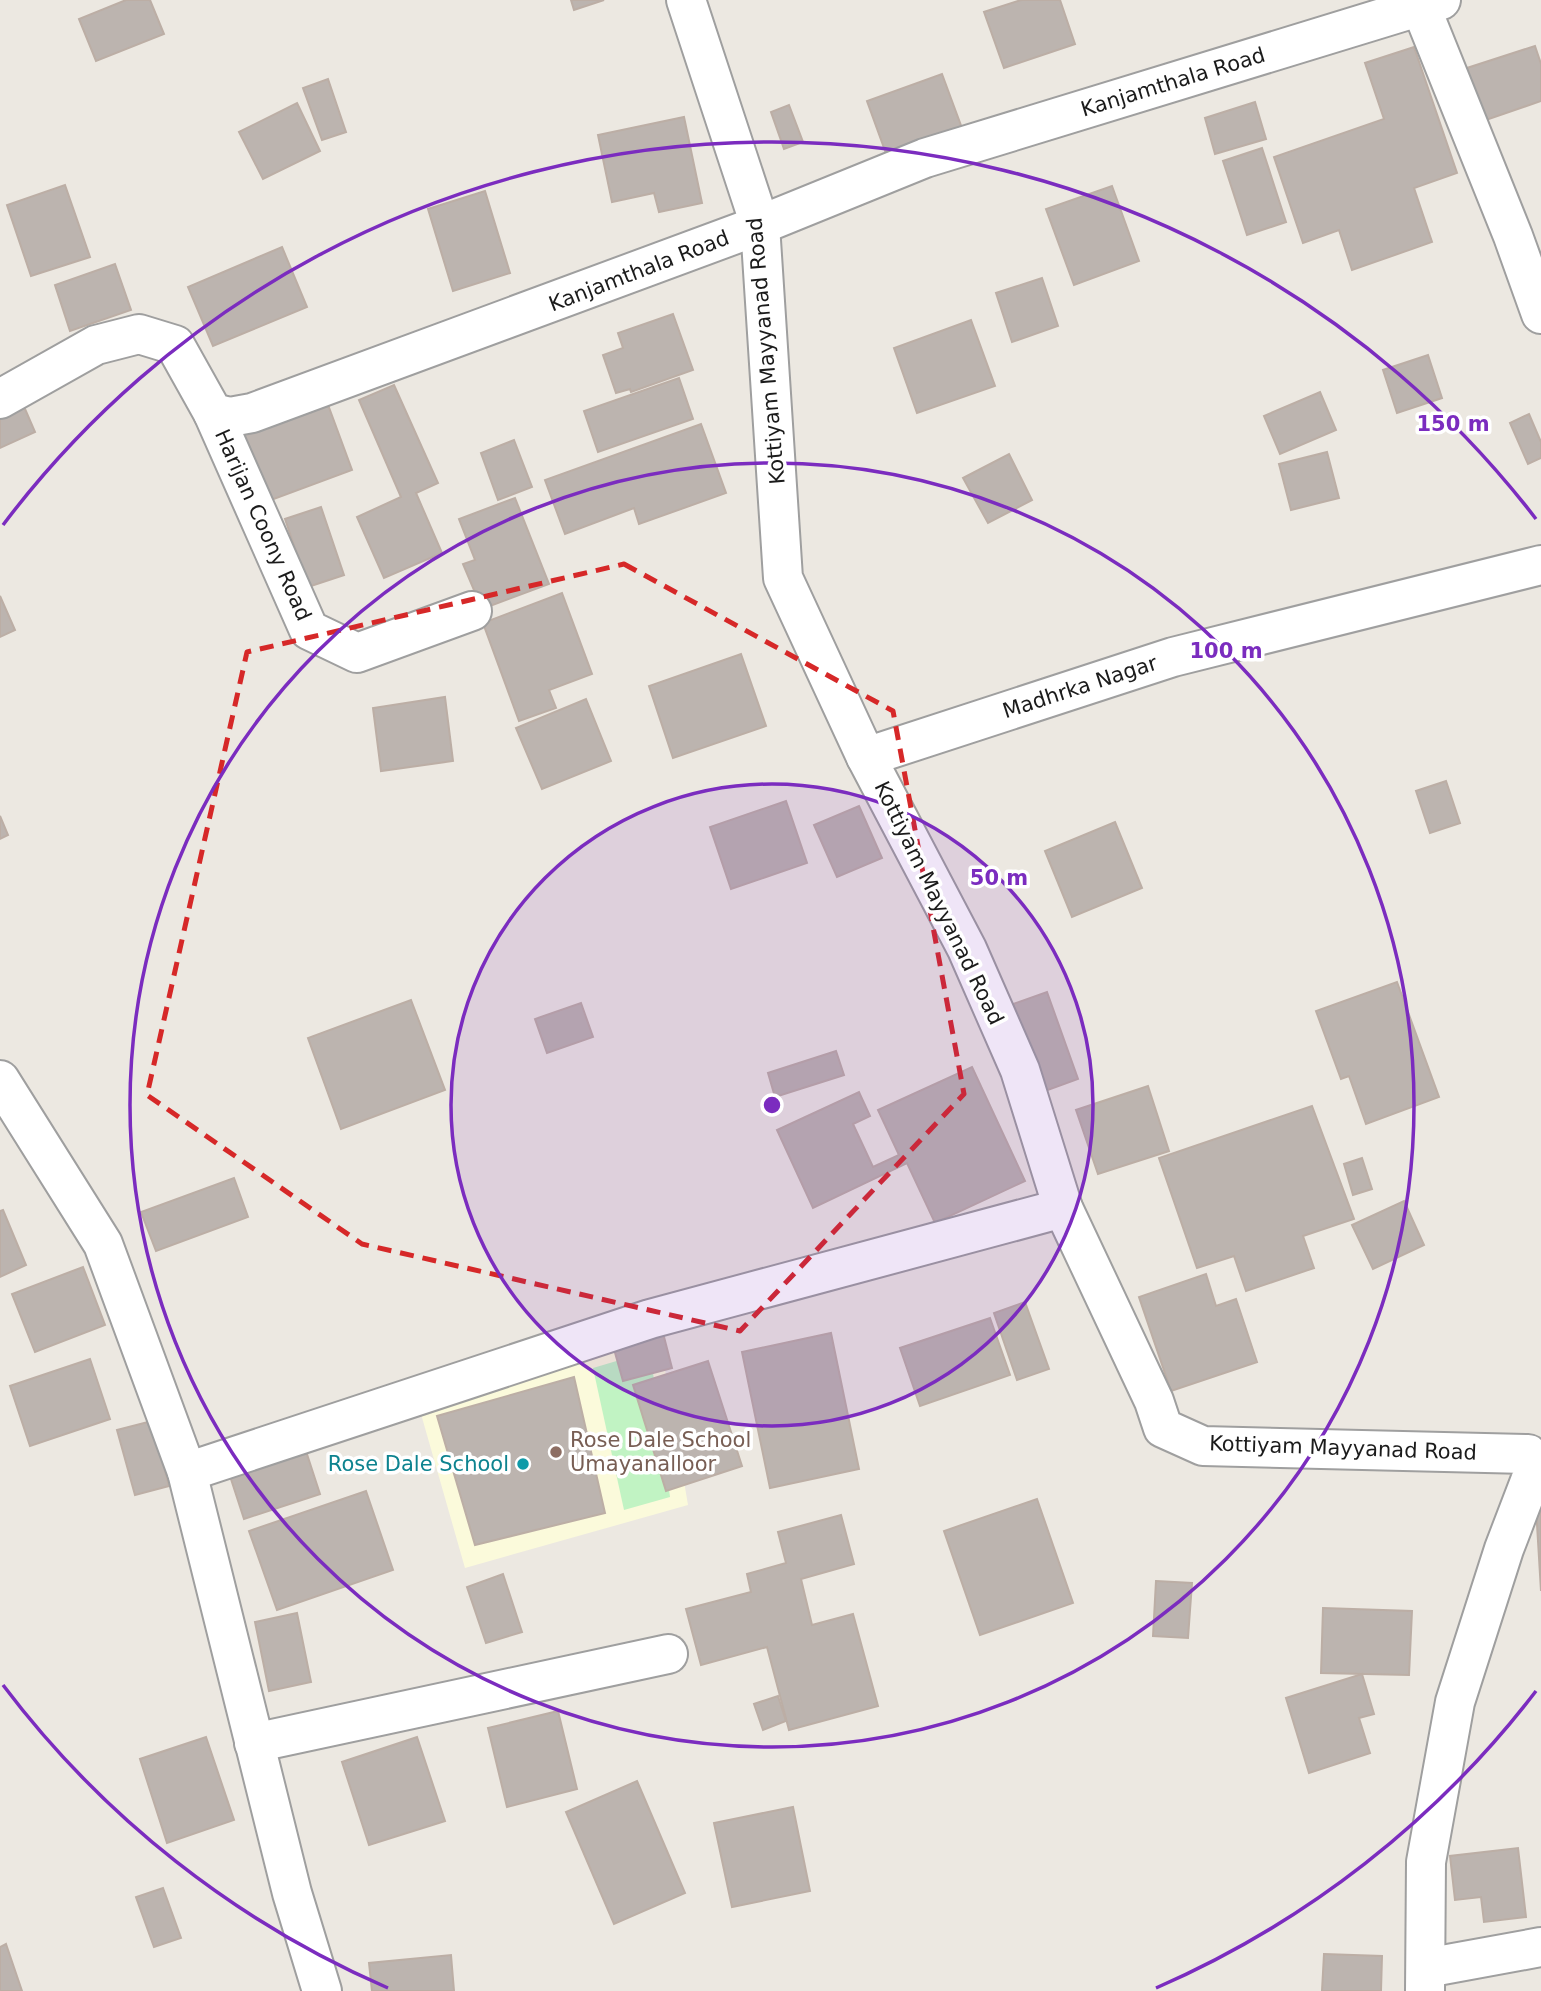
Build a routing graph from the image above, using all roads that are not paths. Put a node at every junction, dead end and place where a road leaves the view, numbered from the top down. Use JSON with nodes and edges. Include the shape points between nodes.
{"nodes":[{"id":1,"x":686,"y":0,"type":"edge"},
{"id":2,"x":1427,"y":2,"type":"edge"},
{"id":3,"x":760,"y":225,"type":"junction"},
{"id":4,"x":1541,"y":314,"type":"edge"},
{"id":5,"x":0,"y":399,"type":"edge"},
{"id":6,"x":213,"y":413,"type":"junction"},
{"id":7,"x":1541,"y":565,"type":"edge"},
{"id":8,"x":472,"y":611,"type":"dead end"},
{"id":9,"x":866,"y":757,"type":"junction"},
{"id":10,"x":0,"y":1080,"type":"edge"},
{"id":11,"x":1063,"y":1208,"type":"junction"},
{"id":12,"x":1535,"y":1447,"type":"edge"},
{"id":13,"x":187,"y":1472,"type":"junction"},
{"id":14,"x":668,"y":1654,"type":"dead end"},
{"id":15,"x":254,"y":1743,"type":"junction"},
{"id":16,"x":1541,"y":1947,"type":"edge"},
{"id":17,"x":1425,"y":1980,"type":"edge"},
{"id":18,"x":322,"y":1991,"type":"edge"}],
"edges":[{"from":1,"to":3,"type":"street","name":"Kottiyam Mayyanad Road"},
{"from":2,"to":3,"type":"street","name":"Kanjamthala Road","via":[[925,158]]},
{"from":2,"to":4,"type":"street"},
{"from":3,"to":6,"type":"street","name":"Kanjamthala Road","via":[[282,404],[230,417]]},
{"from":3,"to":9,"type":"street","name":"Kottiyam Mayyanad Road","via":[[783,578]]},
{"from":5,"to":6,"type":"street","via":[[96,345],[139,334],[175,345]]},
{"from":6,"to":8,"type":"street","name":"Harijan Coony Road","via":[[309,630],[357,653]]},
{"from":7,"to":9,"type":"street","name":"Madhrka Nagar","via":[[1173,657]]},
{"from":9,"to":11,"type":"street","name":"Kottiyam Mayyanad Road","via":[[967,949],[1020,1070]]},
{"from":10,"to":13,"type":"street","via":[[103,1244]]},
{"from":11,"to":12,"type":"street","name":"Kottiyam Mayyanad Road","via":[[1163,1428],[1203,1446]]},
{"from":11,"to":13,"type":"street","via":[[650,1319]]},
{"from":12,"to":17,"type":"street","name":"Kottiyam Mayyanad Road","via":[[1535,1468],[1455,1702],[1426,1863]]},
{"from":13,"to":15,"type":"street"},
{"from":14,"to":15,"type":"street"},
{"from":15,"to":18,"type":"street"},
{"from":16,"to":17,"type":"street"}]}
